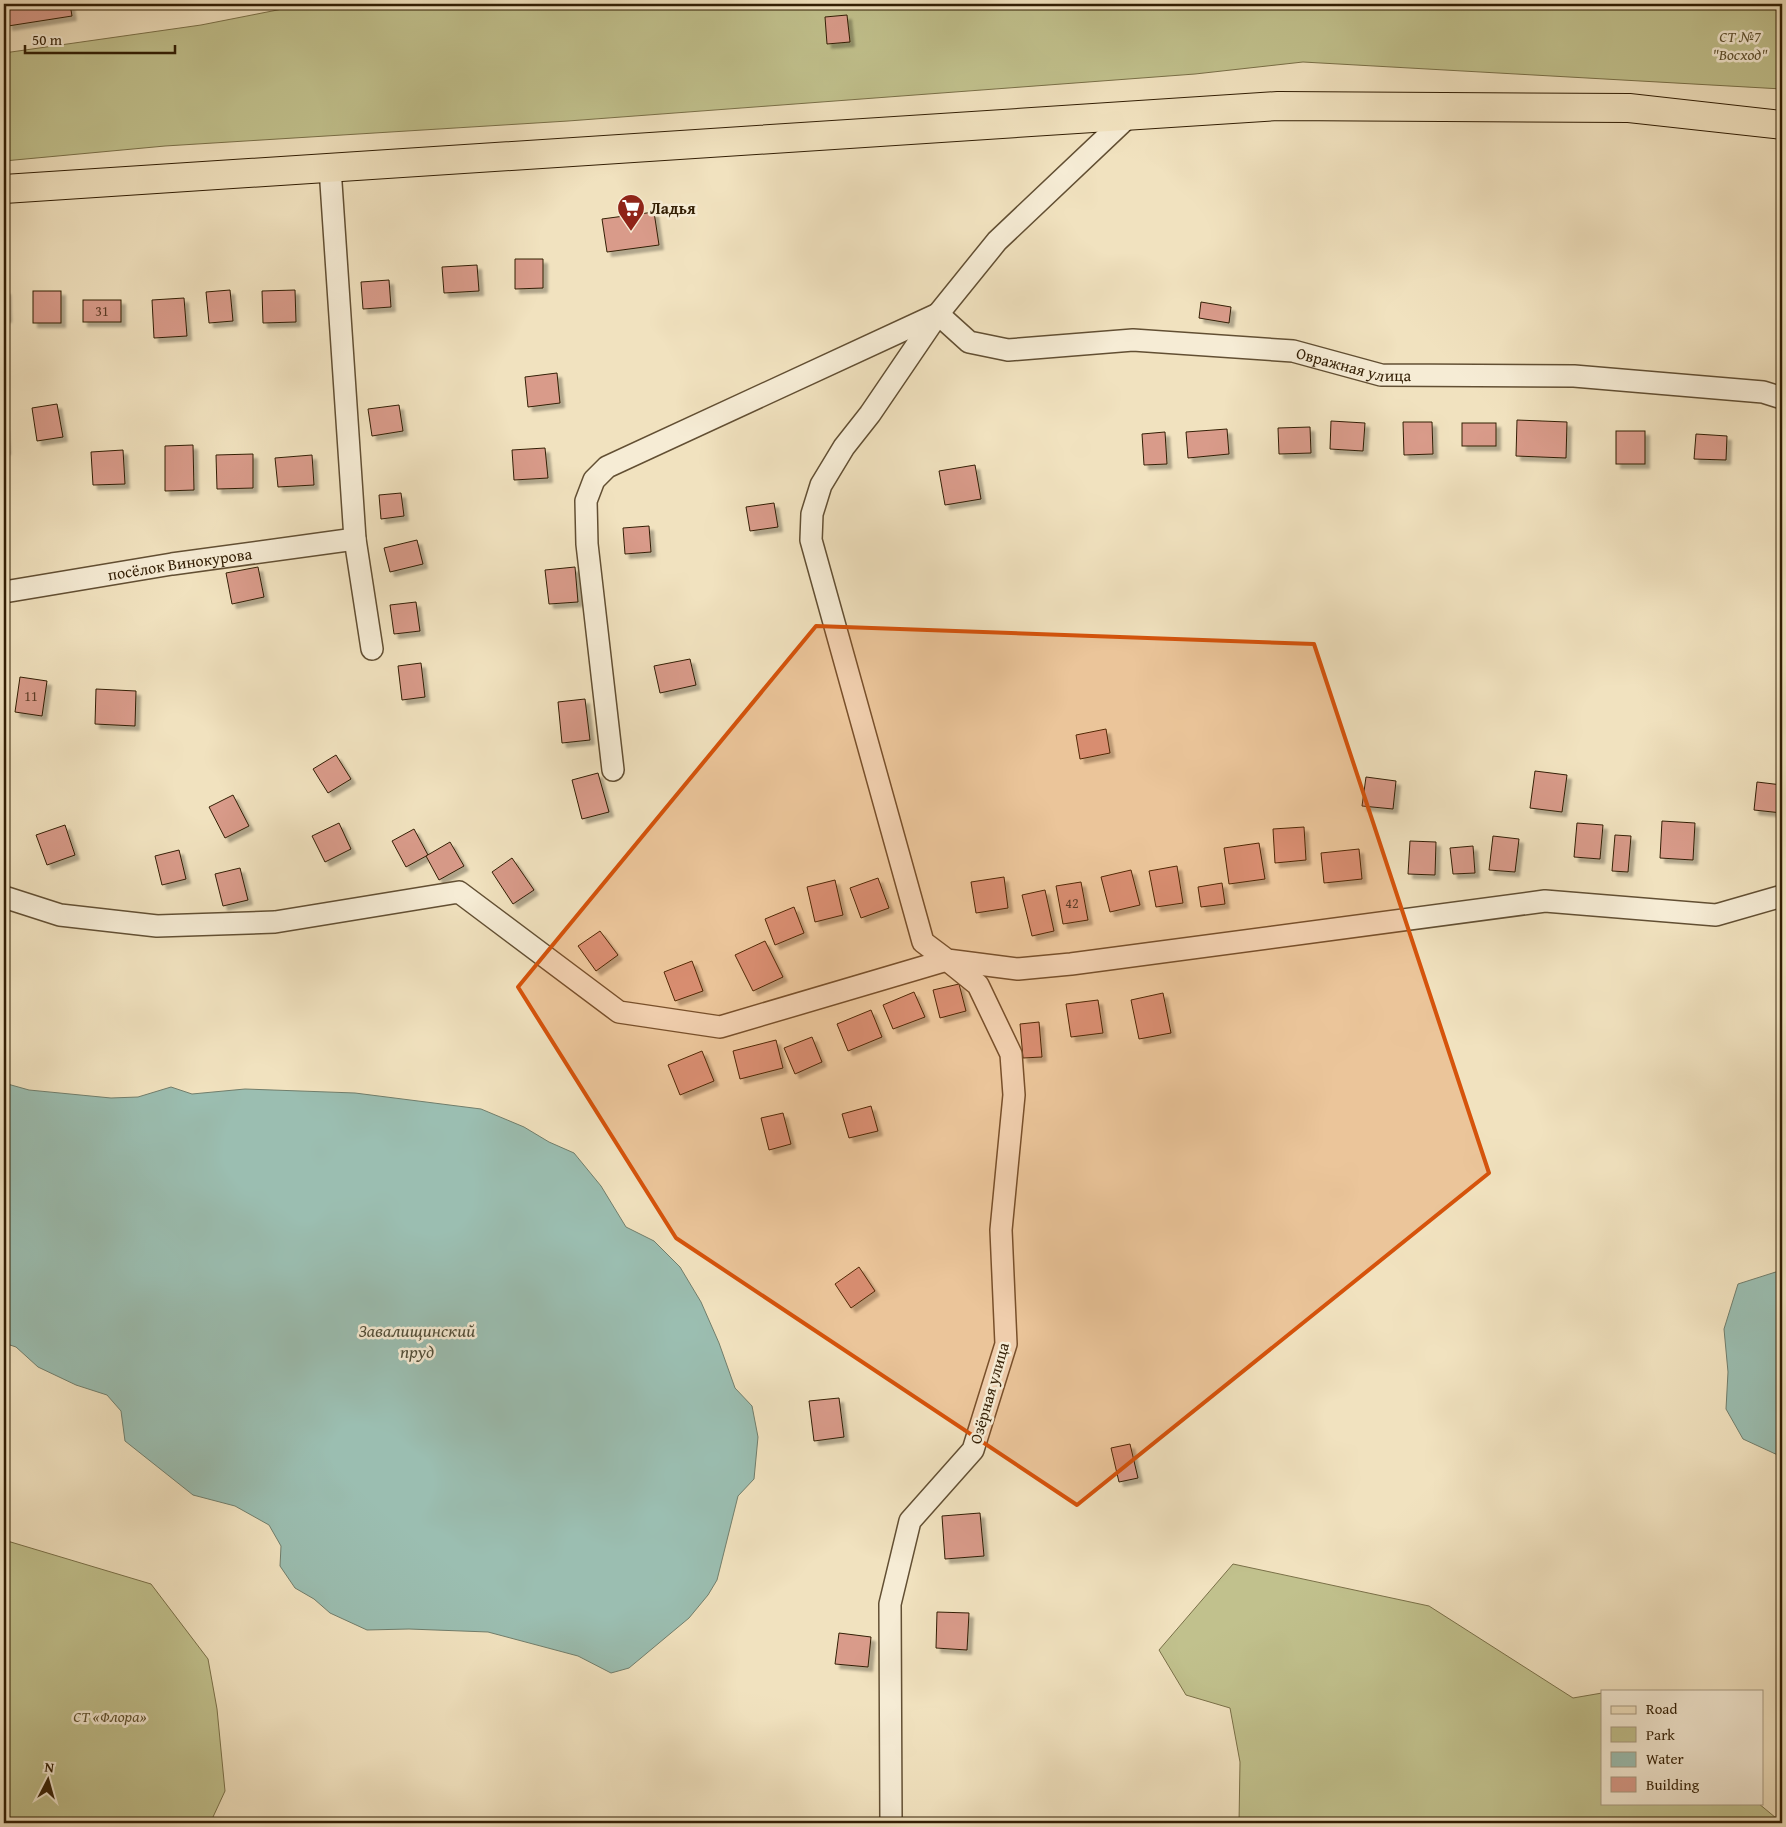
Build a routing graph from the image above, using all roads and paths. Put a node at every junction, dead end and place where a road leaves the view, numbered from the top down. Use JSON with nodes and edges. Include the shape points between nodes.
{"nodes":[{"id":1,"x":1129,"y":116,"type":"junction"},
{"id":2,"x":1782,"y":125,"type":"edge"},
{"id":3,"x":330,"y":168,"type":"junction"},
{"id":4,"x":4,"y":189,"type":"edge"},
{"id":5,"x":938,"y":314,"type":"junction"},
{"id":6,"x":1782,"y":398,"type":"edge"},
{"id":7,"x":354,"y":539,"type":"junction"},
{"id":8,"x":4,"y":592,"type":"edge"},
{"id":9,"x":372,"y":649,"type":"dead end"},
{"id":10,"x":613,"y":770,"type":"dead end"},
{"id":11,"x":4,"y":896,"type":"edge"},
{"id":12,"x":1782,"y":896,"type":"edge"},
{"id":13,"x":947,"y":960,"type":"junction"},
{"id":14,"x":891,"y":1823,"type":"edge"}],
"edges":[{"from":1,"to":2,"type":"main road","via":[[1278,106],[1629,108]]},
{"from":1,"to":3,"type":"main road"},
{"from":1,"to":5,"type":"street","name":"Озёрная улица","via":[[997,241]]},
{"from":3,"to":4,"type":"main road"},
{"from":3,"to":7,"type":"street"},
{"from":5,"to":6,"type":"street","name":"Овражная улица","via":[[969,342],[1008,350],[1133,340],[1293,351],[1381,375],[1574,376],[1763,392]]},
{"from":5,"to":10,"type":"street","via":[[607,466],[594,480],[586,501],[587,544]]},
{"from":5,"to":13,"type":"street","name":"Озёрная улица","via":[[821,485],[812,514],[811,540],[923,942]]},
{"from":7,"to":8,"type":"street","name":"посёлок Винокурова","via":[[172,564]]},
{"from":7,"to":9,"type":"street"},
{"from":11,"to":13,"type":"street","via":[[60,914],[156,926],[275,922],[459,892],[619,1012],[720,1027]]},
{"from":12,"to":13,"type":"street","via":[[1716,915],[1545,902],[1018,969]]},
{"from":13,"to":14,"type":"street","name":"Озёрная улица","via":[[978,985],[1011,1054],[1014,1095],[1001,1230],[1006,1344],[973,1450],[910,1521],[890,1604]]}]}
